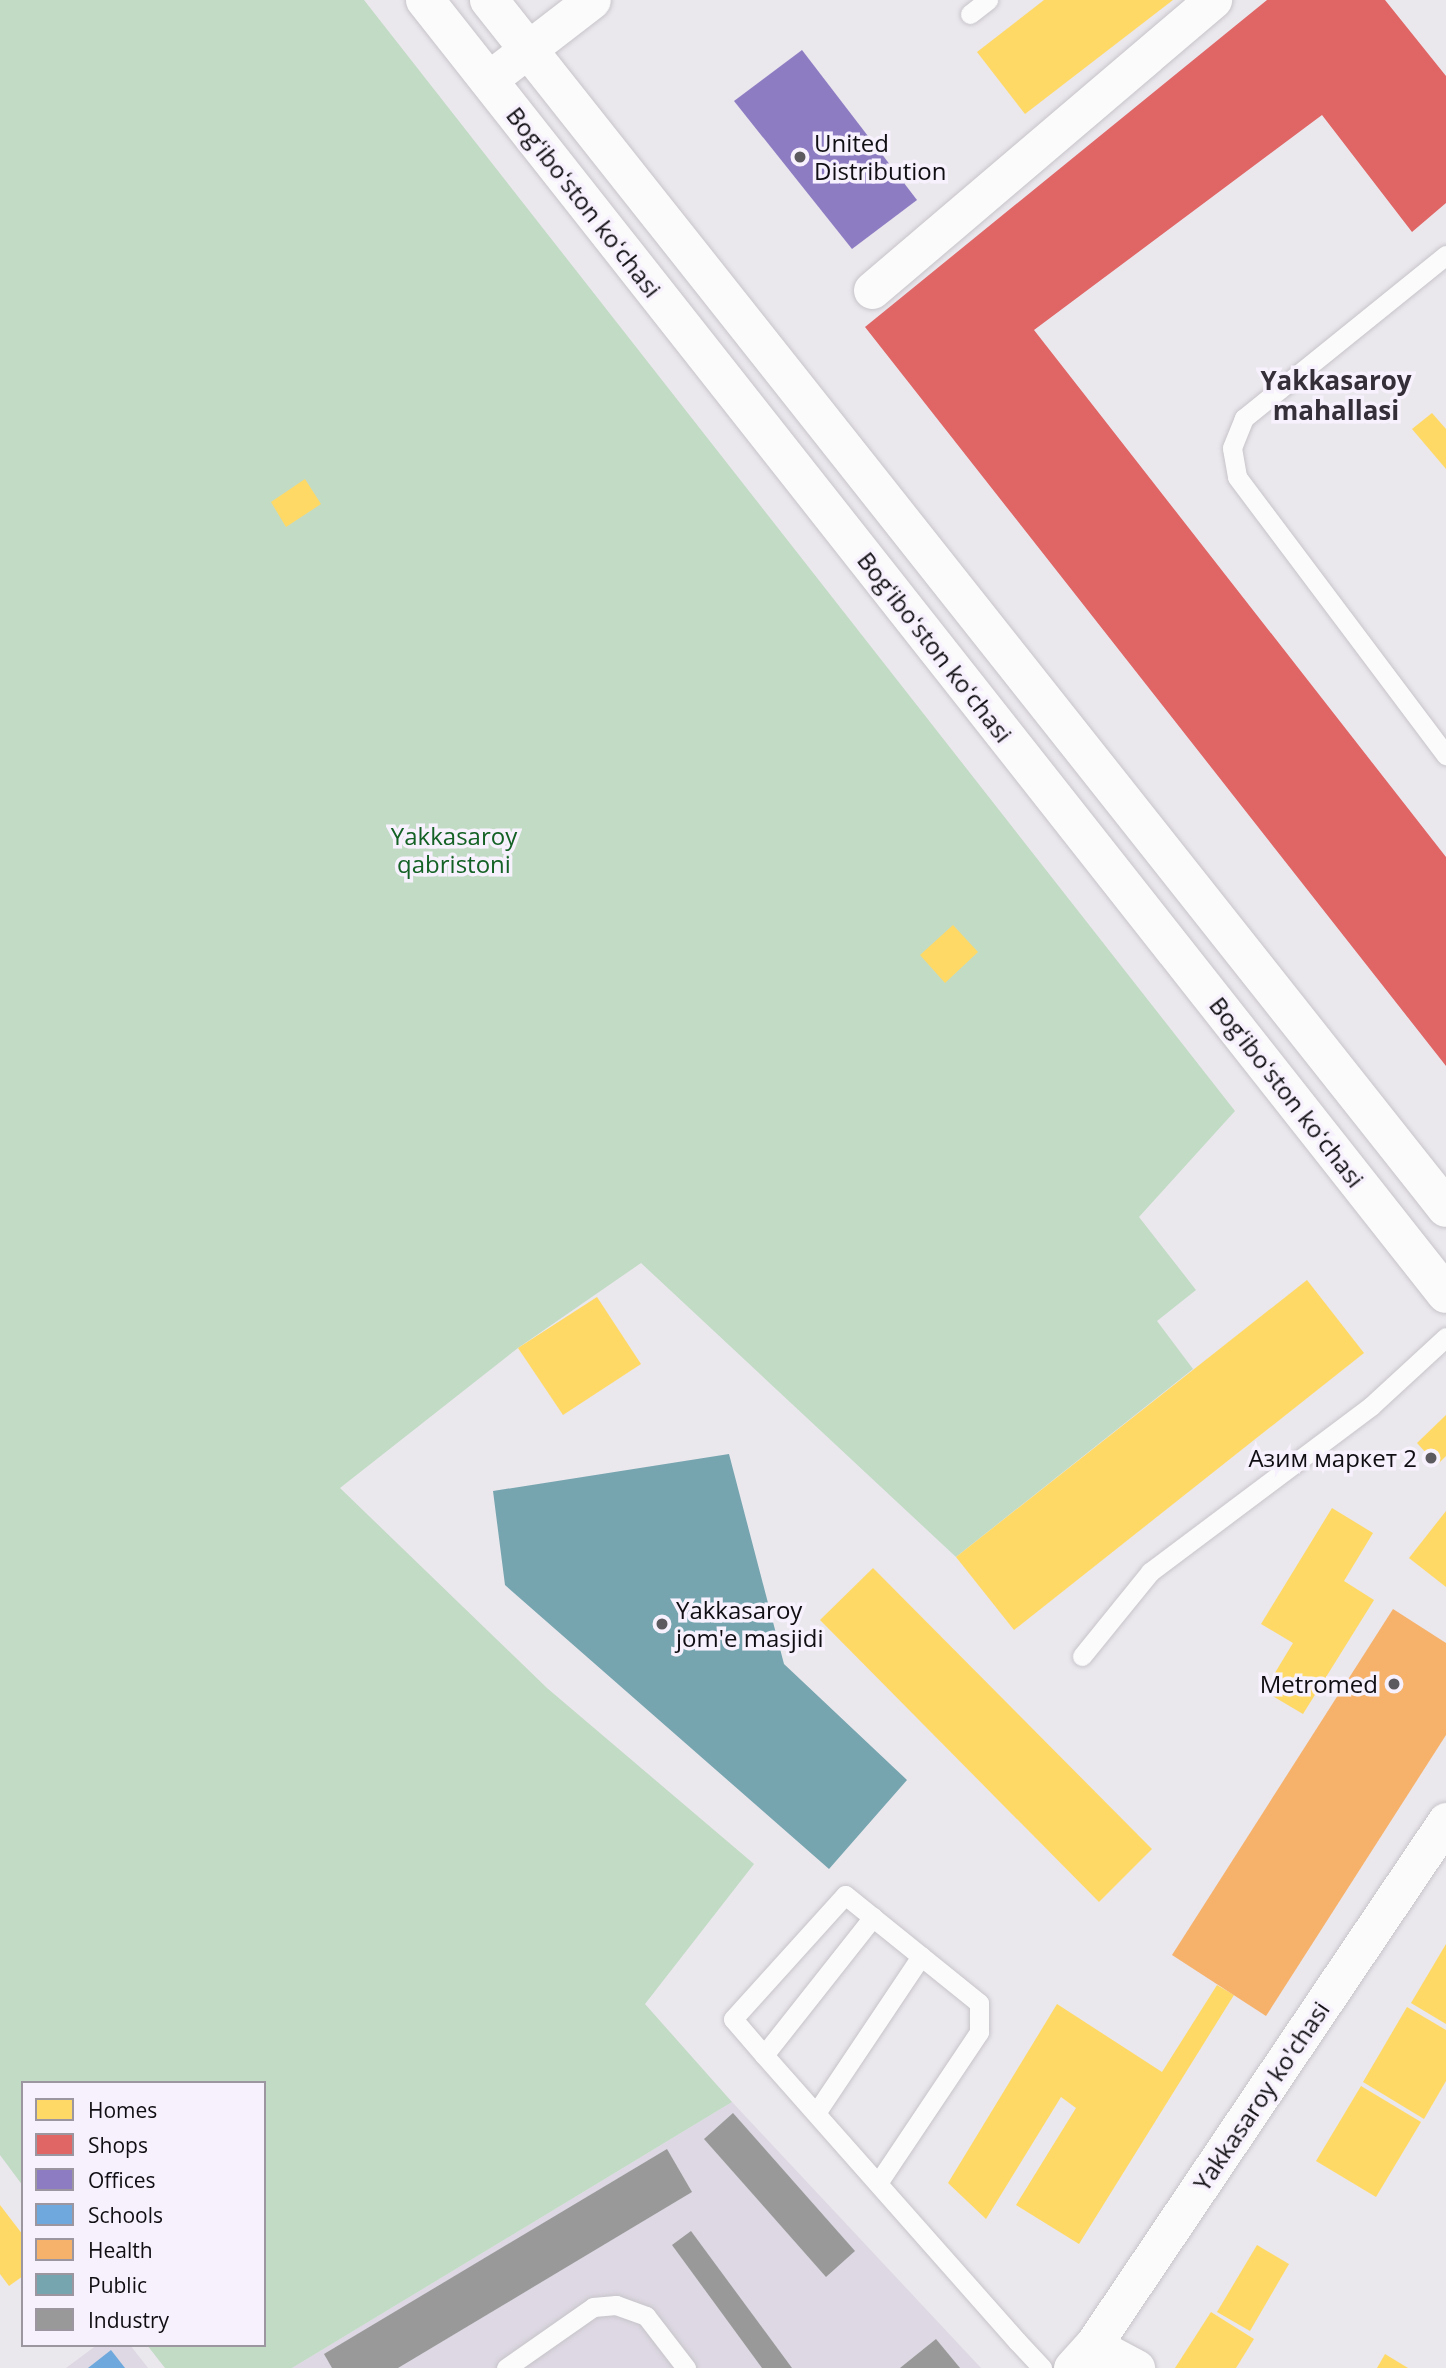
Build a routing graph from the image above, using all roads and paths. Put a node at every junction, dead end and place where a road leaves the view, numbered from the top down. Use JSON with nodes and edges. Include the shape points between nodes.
{"nodes":[{"id":1,"x":425,"y":0,"type":"edge"},
{"id":2,"x":489,"y":0,"type":"edge"},
{"id":3,"x":592,"y":0,"type":"edge"},
{"id":4,"x":988,"y":0,"type":"edge"},
{"id":5,"x":1213,"y":0,"type":"edge"},
{"id":6,"x":970,"y":14,"type":"dead end"},
{"id":7,"x":528,"y":50,"type":"junction"},
{"id":8,"x":488,"y":80,"type":"junction"},
{"id":9,"x":1446,"y":255,"type":"edge"},
{"id":10,"x":872,"y":290,"type":"dead end"},
{"id":11,"x":1446,"y":755,"type":"edge"},
{"id":12,"x":1446,"y":1209,"type":"edge"},
{"id":13,"x":1446,"y":1294,"type":"edge"},
{"id":14,"x":1446,"y":1338,"type":"edge"},
{"id":15,"x":1082,"y":1656,"type":"dead end"},
{"id":16,"x":1446,"y":1821,"type":"edge"},
{"id":17,"x":873,"y":1917,"type":"junction"},
{"id":18,"x":921,"y":1956,"type":"junction"},
{"id":19,"x":764,"y":2055,"type":"junction"},
{"id":20,"x":816,"y":2113,"type":"junction"},
{"id":21,"x":878,"y":2183,"type":"junction"},
{"id":22,"x":1083,"y":2357,"type":"edge"},
{"id":23,"x":506,"y":2368,"type":"edge"},
{"id":24,"x":686,"y":2368,"type":"edge"},
{"id":25,"x":1042,"y":2368,"type":"edge"},
{"id":26,"x":1136,"y":2368,"type":"edge"}],
"edges":[{"from":1,"to":8,"type":"street","name":"Bogʻiboʻston koʻchasi"},
{"from":2,"to":7,"type":"street","name":"Bogʻiboʻston koʻchasi"},
{"from":3,"to":7,"type":"street"},
{"from":4,"to":6,"type":"lane"},
{"from":5,"to":10,"type":"street"},
{"from":7,"to":8,"type":"street"},
{"from":7,"to":12,"type":"street","name":"Bogʻiboʻston koʻchasi"},
{"from":8,"to":13,"type":"street","name":"Bogʻiboʻston koʻchasi"},
{"from":9,"to":11,"type":"lane","via":[[1244,418],[1232,448],[1237,477]]},
{"from":14,"to":15,"type":"lane","via":[[1371,1406],[1150,1572]]},
{"from":16,"to":22,"type":"street","name":"Yakkasaroy ko'chasi"},
{"from":17,"to":18,"type":"lane"},
{"from":17,"to":19,"type":"lane"},
{"from":17,"to":19,"type":"lane","via":[[845,1895],[733,2019]]},
{"from":18,"to":20,"type":"lane"},
{"from":18,"to":21,"type":"lane","via":[[979,2003],[979,2032]]},
{"from":19,"to":20,"type":"lane"},
{"from":20,"to":21,"type":"lane"},
{"from":21,"to":25,"type":"lane"},
{"from":22,"to":26,"type":"street"},
{"from":23,"to":24,"type":"lane","via":[[593,2308],[616,2305],[646,2316]]}]}
